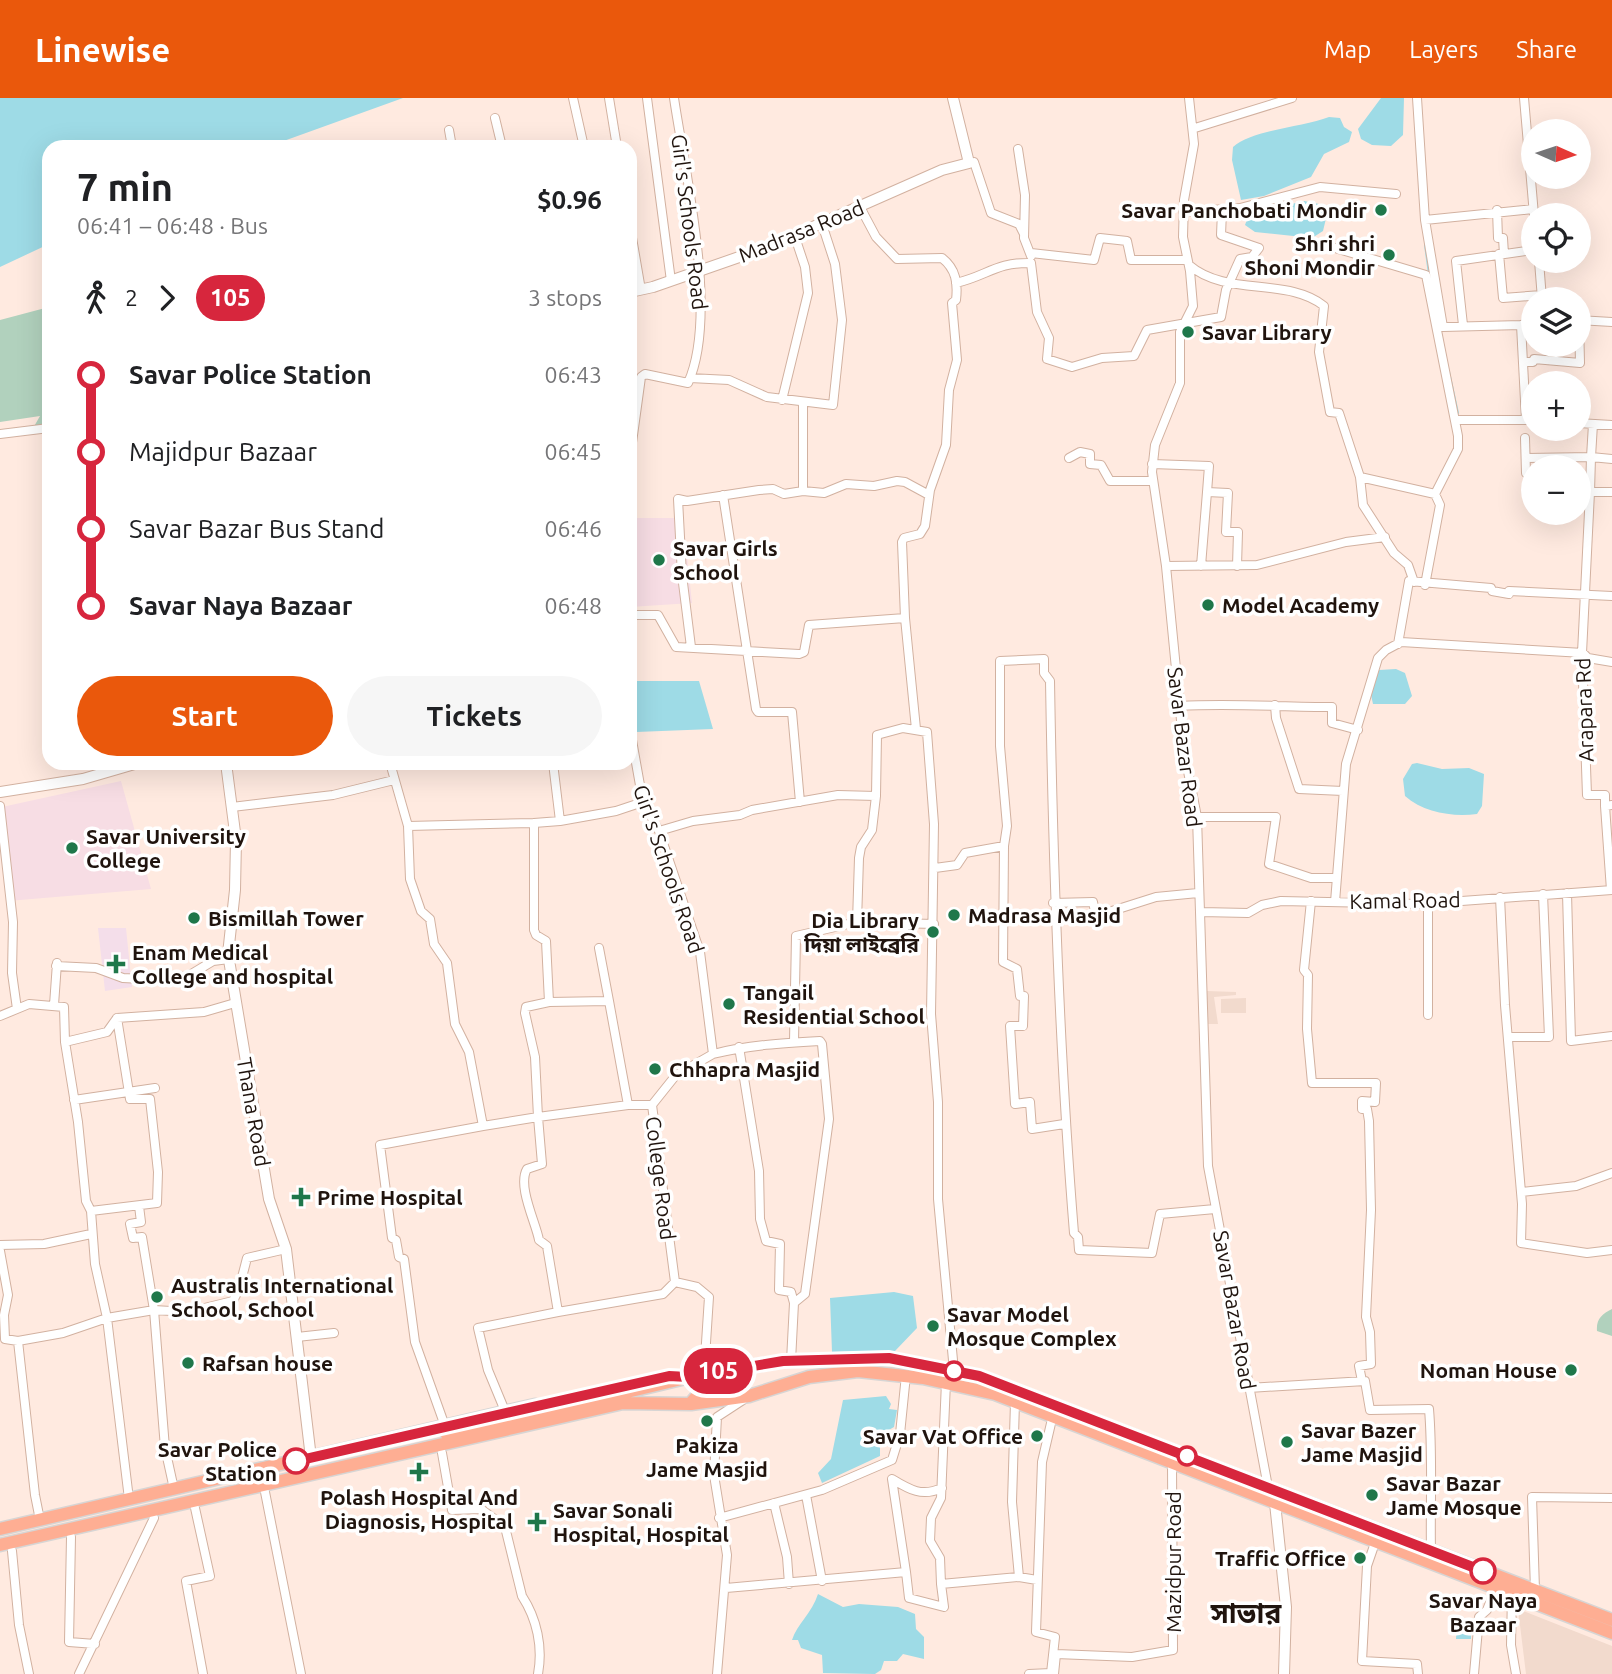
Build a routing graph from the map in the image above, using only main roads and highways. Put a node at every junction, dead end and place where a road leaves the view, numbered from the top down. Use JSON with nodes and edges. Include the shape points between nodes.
{"nodes":[{"id":1,"x":745,"y":1367,"type":"junction"},
{"id":2,"x":695,"y":1375,"type":"junction"},
{"id":3,"x":950,"y":1377,"type":"junction"},
{"id":4,"x":744,"y":1397,"type":"junction"},
{"id":5,"x":660,"y":1403,"type":"junction"},
{"id":6,"x":691,"y":1404,"type":"junction"},
{"id":7,"x":0,"y":1529,"type":"edge"},
{"id":8,"x":0,"y":1537,"type":"edge"},
{"id":9,"x":4,"y":1550,"type":"edge"},
{"id":10,"x":1612,"y":1620,"type":"edge"},
{"id":11,"x":1612,"y":1633,"type":"edge"}],
"edges":[{"from":1,"to":2,"type":"highway"},
{"from":1,"to":3,"type":"highway","via":[[889,1358]]},
{"from":1,"to":4,"type":"highway","via":[[724,1384],[724,1393]]},
{"from":2,"to":6,"type":"highway","via":[[703,1389]]},
{"from":2,"to":7,"type":"highway","via":[[669,1376],[505,1412]]},
{"from":2,"to":8,"type":"highway"},
{"from":3,"to":4,"type":"highway","via":[[858,1371],[822,1374]]},
{"from":3,"to":10,"type":"highway","via":[[979,1376]]},
{"from":3,"to":11,"type":"highway"},
{"from":4,"to":6,"type":"highway"},
{"from":5,"to":6,"type":"highway"},
{"from":5,"to":9,"type":"highway"},
{"from":5,"to":9,"type":"highway","via":[[623,1403]]}]}
